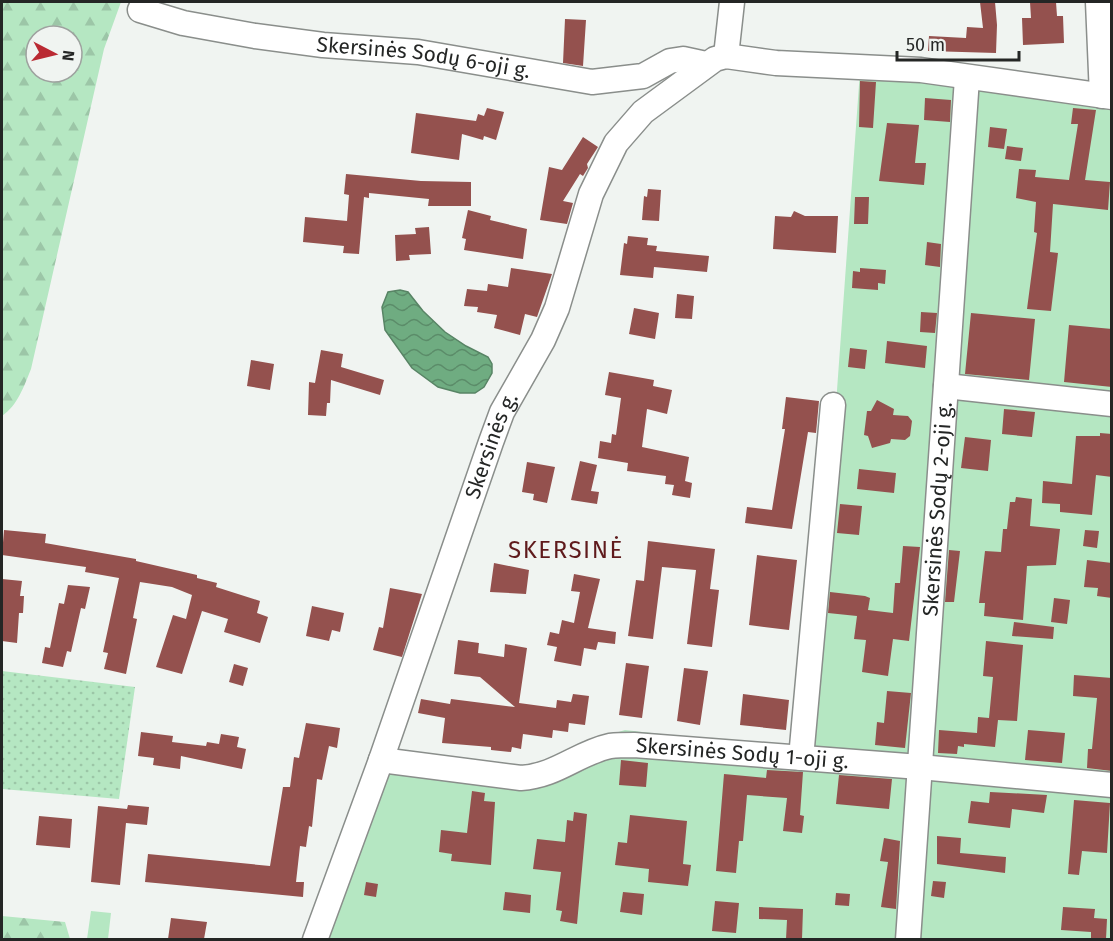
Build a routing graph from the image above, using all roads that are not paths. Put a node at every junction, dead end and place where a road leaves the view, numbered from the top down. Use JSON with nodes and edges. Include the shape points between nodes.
{"nodes":[{"id":1,"x":732,"y":2,"type":"edge"},
{"id":2,"x":1098,"y":2,"type":"edge"},
{"id":3,"x":140,"y":10,"type":"dead end"},
{"id":4,"x":716,"y":60,"type":"junction"},
{"id":5,"x":967,"y":78,"type":"junction"},
{"id":6,"x":1107,"y":97,"type":"edge"},
{"id":7,"x":946,"y":386,"type":"junction"},
{"id":8,"x":1112,"y":404,"type":"edge"},
{"id":9,"x":833,"y":405,"type":"dead end"},
{"id":10,"x":801,"y":758,"type":"junction"},
{"id":11,"x":381,"y":760,"type":"junction"},
{"id":12,"x":920,"y":767,"type":"junction"},
{"id":13,"x":1112,"y":785,"type":"edge"},
{"id":14,"x":315,"y":939,"type":"edge"},
{"id":15,"x":908,"y":939,"type":"edge"}],
"edges":[{"from":1,"to":4,"type":"street"},
{"from":2,"to":6,"type":"street"},
{"from":3,"to":4,"type":"street","name":"Skersinės Sodų 6-oji g.","via":[[183,23],[255,36],[418,52],[592,82],[643,76],[670,61]]},
{"from":4,"to":5,"type":"street","name":"Skersinės Sodų 6-oji g.","via":[[921,70]]},
{"from":4,"to":11,"type":"street","name":"Skersinės g.","via":[[643,112],[627,128],[607,160],[591,194],[557,308],[502,412]]},
{"from":5,"to":6,"type":"street","name":"Skersinės Sodų 6-oji g."},
{"from":5,"to":7,"type":"street","name":"Skersinės Sodų 2-oji g."},
{"from":7,"to":8,"type":"street"},
{"from":7,"to":12,"type":"street","name":"Skersinės Sodų 2-oji g."},
{"from":9,"to":10,"type":"street"},
{"from":10,"to":11,"type":"street","name":"Skersinės Sodų 1-oji g.","via":[[611,746],[562,768],[521,778]]},
{"from":10,"to":12,"type":"street","name":"Skersinės Sodų 1-oji g."},
{"from":11,"to":14,"type":"street","name":"Skersinės g."},
{"from":12,"to":13,"type":"street","name":"Skersinės Sodų 1-oji g."},
{"from":12,"to":15,"type":"street","name":"Skersinės Sodų 2-oji g."}]}
